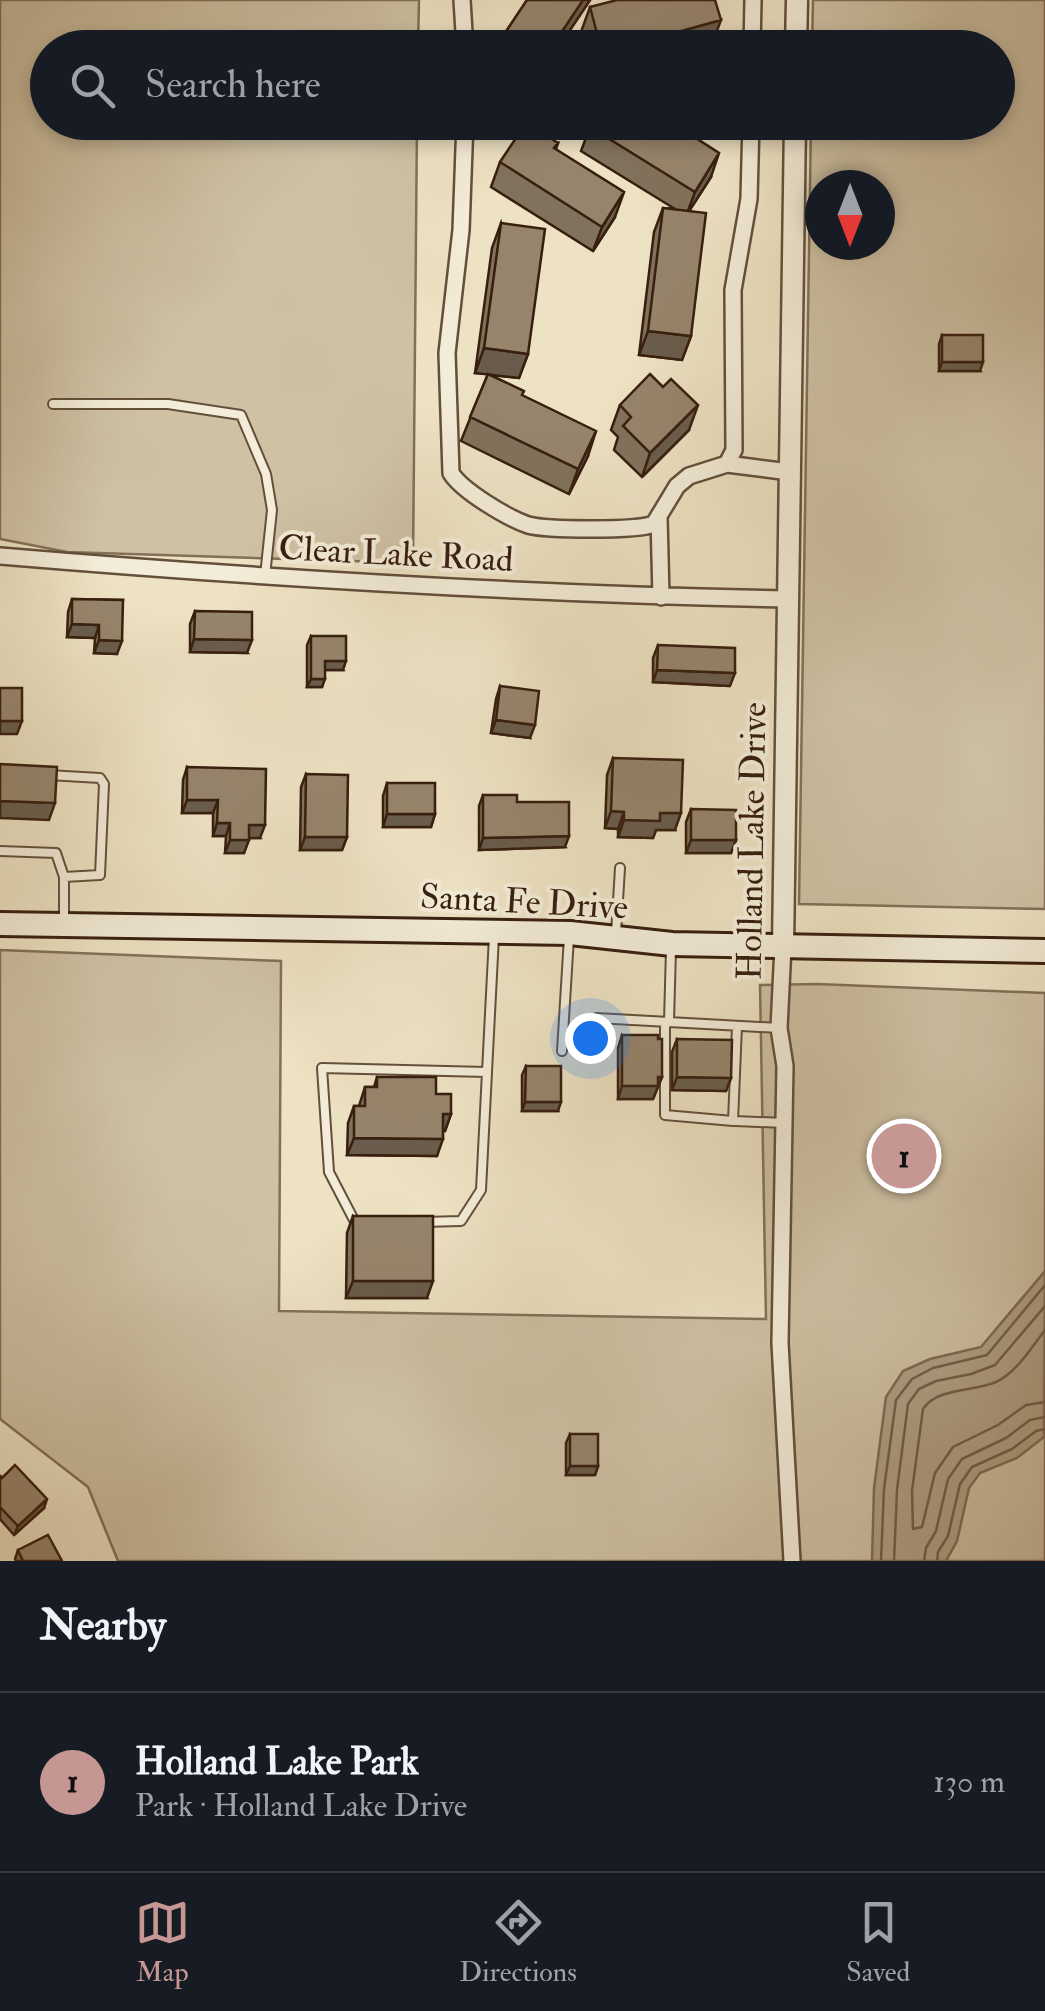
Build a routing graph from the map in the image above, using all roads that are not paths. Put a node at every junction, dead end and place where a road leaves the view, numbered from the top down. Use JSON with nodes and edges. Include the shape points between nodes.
{"nodes":[{"id":1,"x":462,"y":0,"type":"edge"},
{"id":2,"x":753,"y":0,"type":"edge"},
{"id":3,"x":797,"y":0,"type":"edge"},
{"id":4,"x":464,"y":30,"type":"edge"},
{"id":5,"x":752,"y":30,"type":"edge"},
{"id":6,"x":796,"y":30,"type":"edge"},
{"id":7,"x":464,"y":140,"type":"edge"},
{"id":8,"x":751,"y":140,"type":"edge"},
{"id":9,"x":795,"y":140,"type":"edge"},
{"id":10,"x":53,"y":404,"type":"dead end"},
{"id":11,"x":727,"y":464,"type":"junction"},
{"id":12,"x":789,"y":472,"type":"junction"},
{"id":13,"x":660,"y":517,"type":"junction"},
{"id":14,"x":0,"y":556,"type":"edge"},
{"id":15,"x":264,"y":576,"type":"junction"},
{"id":16,"x":661,"y":596,"type":"junction"},
{"id":17,"x":788,"y":599,"type":"junction"},
{"id":18,"x":34,"y":775,"type":"edge"},
{"id":19,"x":0,"y":851,"type":"edge"},
{"id":20,"x":620,"y":868,"type":"dead end"},
{"id":21,"x":64,"y":877,"type":"junction"},
{"id":22,"x":0,"y":924,"type":"edge"},
{"id":23,"x":64,"y":924,"type":"junction"},
{"id":24,"x":494,"y":932,"type":"junction"},
{"id":25,"x":570,"y":932,"type":"junction"},
{"id":26,"x":616,"y":938,"type":"junction"},
{"id":27,"x":672,"y":944,"type":"junction"},
{"id":28,"x":784,"y":947,"type":"junction"},
{"id":29,"x":1045,"y":951,"type":"edge"},
{"id":30,"x":596,"y":1018,"type":"dead end"},
{"id":31,"x":667,"y":1022,"type":"junction"},
{"id":32,"x":738,"y":1026,"type":"junction"},
{"id":33,"x":779,"y":1028,"type":"junction"},
{"id":34,"x":562,"y":1051,"type":"dead end"},
{"id":35,"x":487,"y":1072,"type":"junction"},
{"id":36,"x":735,"y":1120,"type":"junction"},
{"id":37,"x":784,"y":1123,"type":"junction"},
{"id":38,"x":408,"y":1222,"type":"edge"},
{"id":39,"x":374,"y":1224,"type":"edge"},
{"id":40,"x":792,"y":1561,"type":"edge"}],
"edges":[{"from":1,"to":4,"type":"street"},
{"from":2,"to":5,"type":"street"},
{"from":3,"to":6,"type":"street"},
{"from":7,"to":13,"type":"street","via":[[447,353],[451,473],[465,488],[534,526],[646,527]]},
{"from":8,"to":11,"type":"street","via":[[750,199],[733,290],[734,450]]},
{"from":9,"to":12,"type":"street","name":"Holland Lake Drive"},
{"from":10,"to":15,"type":"lane","via":[[168,404],[241,415],[266,474],[272,510]]},
{"from":11,"to":12,"type":"street"},
{"from":11,"to":13,"type":"street","via":[[676,486]]},
{"from":12,"to":17,"type":"street","name":"Holland Lake Drive"},
{"from":13,"to":16,"type":"street"},
{"from":14,"to":15,"type":"street","name":"Clear Lake Road"},
{"from":15,"to":16,"type":"street","name":"Clear Lake Road"},
{"from":16,"to":17,"type":"street","name":"Clear Lake Road"},
{"from":17,"to":28,"type":"street","name":"Holland Lake Drive"},
{"from":18,"to":21,"type":"lane","via":[[100,778],[104,784],[100,875]]},
{"from":19,"to":21,"type":"lane","via":[[56,853]]},
{"from":20,"to":26,"type":"lane"},
{"from":21,"to":23,"type":"lane"},
{"from":22,"to":23,"type":"main road","name":"Santa Fe Drive"},
{"from":23,"to":24,"type":"main road","name":"Santa Fe Drive"},
{"from":24,"to":25,"type":"main road","name":"Santa Fe Drive"},
{"from":24,"to":35,"type":"lane"},
{"from":25,"to":26,"type":"main road","name":"Santa Fe Drive"},
{"from":25,"to":34,"type":"lane"},
{"from":26,"to":27,"type":"main road","name":"Santa Fe Drive"},
{"from":27,"to":28,"type":"main road","name":"Santa Fe Drive"},
{"from":27,"to":31,"type":"lane"},
{"from":28,"to":29,"type":"main road","name":"Santa Fe Drive"},
{"from":28,"to":33,"type":"street","name":"Holland Lake Drive"},
{"from":30,"to":31,"type":"lane"},
{"from":31,"to":32,"type":"lane"},
{"from":31,"to":36,"type":"lane","via":[[665,1115]]},
{"from":32,"to":33,"type":"lane"},
{"from":32,"to":36,"type":"lane"},
{"from":33,"to":37,"type":"street","name":"Holland Lake Drive"},
{"from":35,"to":38,"type":"lane","via":[[481,1190],[461,1221]]},
{"from":35,"to":39,"type":"lane","via":[[322,1068],[329,1172],[356,1224]]},
{"from":36,"to":37,"type":"lane"},
{"from":37,"to":40,"type":"street","name":"Holland Lake Drive","via":[[780,1343]]}]}
